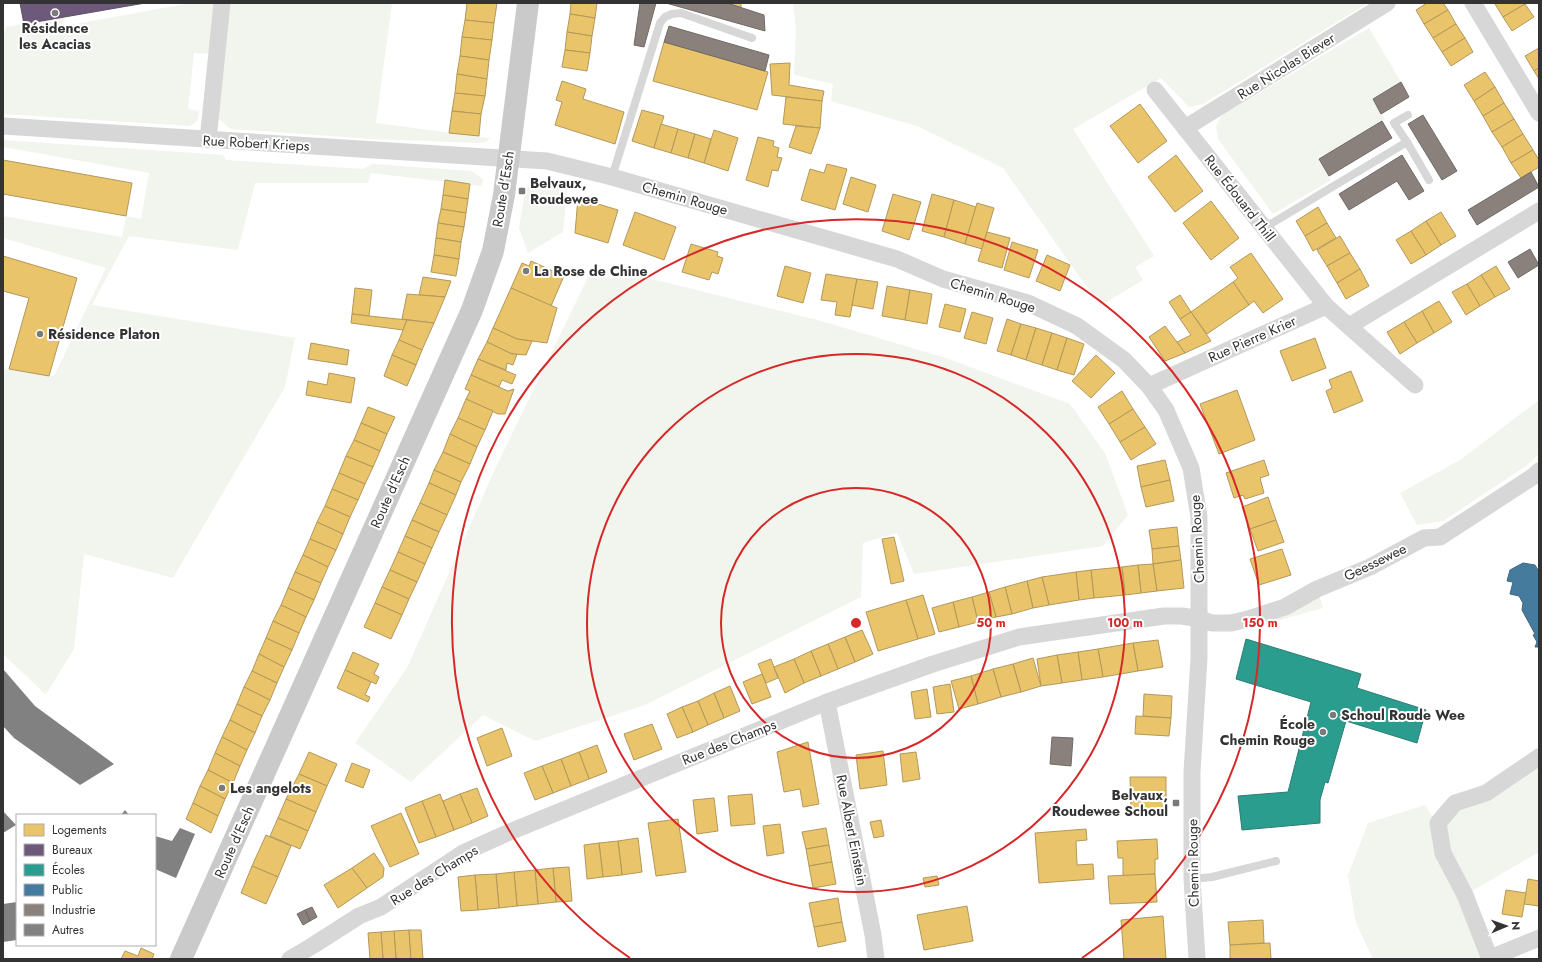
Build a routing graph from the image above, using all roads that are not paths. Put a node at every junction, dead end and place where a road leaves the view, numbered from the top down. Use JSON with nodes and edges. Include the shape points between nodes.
{"nodes":[{"id":1,"x":222,"y":3,"type":"edge"},
{"id":2,"x":528,"y":3,"type":"edge"},
{"id":3,"x":1387,"y":3,"type":"edge"},
{"id":4,"x":1472,"y":3,"type":"edge"},
{"id":5,"x":752,"y":38,"type":"dead end"},
{"id":6,"x":1155,"y":90,"type":"dead end"},
{"id":7,"x":1539,"y":113,"type":"edge"},
{"id":8,"x":1408,"y":115,"type":"dead end"},
{"id":9,"x":3,"y":126,"type":"edge"},
{"id":10,"x":1185,"y":128,"type":"junction"},
{"id":11,"x":208,"y":140,"type":"junction"},
{"id":12,"x":1407,"y":142,"type":"junction"},
{"id":13,"x":509,"y":158,"type":"junction"},
{"id":14,"x":612,"y":177,"type":"junction"},
{"id":15,"x":1429,"y":180,"type":"dead end"},
{"id":16,"x":1539,"y":211,"type":"edge"},
{"id":17,"x":1264,"y":228,"type":"junction"},
{"id":18,"x":1326,"y":306,"type":"junction"},
{"id":19,"x":1349,"y":326,"type":"junction"},
{"id":20,"x":1415,"y":384,"type":"dead end"},
{"id":21,"x":1149,"y":386,"type":"junction"},
{"id":22,"x":1537,"y":476,"type":"edge"},
{"id":23,"x":1200,"y":619,"type":"junction"},
{"id":24,"x":827,"y":702,"type":"junction"},
{"id":25,"x":1539,"y":757,"type":"edge"},
{"id":26,"x":1276,"y":860,"type":"dead end"},
{"id":27,"x":1192,"y":880,"type":"junction"},
{"id":28,"x":1539,"y":938,"type":"edge"},
{"id":29,"x":181,"y":959,"type":"edge"},
{"id":30,"x":290,"y":959,"type":"edge"},
{"id":31,"x":876,"y":959,"type":"edge"},
{"id":32,"x":1197,"y":959,"type":"edge"},
{"id":33,"x":1490,"y":959,"type":"edge"}],
"edges":[{"from":1,"to":11,"type":"street"},
{"from":2,"to":13,"type":"main road","name":"Route d'Esch"},
{"from":3,"to":10,"type":"street","name":"Rue Nicolas Biever"},
{"from":4,"to":7,"type":"street"},
{"from":5,"to":14,"type":"lane","via":[[681,13],[665,17],[660,23],[652,46]]},
{"from":6,"to":10,"type":"street","name":"Rue Édouard Thill"},
{"from":8,"to":12,"type":"lane","via":[[1394,123]]},
{"from":9,"to":11,"type":"street","name":"Rue Robert Krieps"},
{"from":10,"to":17,"type":"street","name":"Rue Édouard Thill"},
{"from":11,"to":13,"type":"street","name":"Rue Robert Krieps"},
{"from":12,"to":15,"type":"lane"},
{"from":12,"to":17,"type":"lane"},
{"from":13,"to":14,"type":"street","name":"Chemin Rouge","via":[[547,161]]},
{"from":13,"to":29,"type":"main road","name":"Route d'Esch","via":[[493,251],[472,310]]},
{"from":14,"to":21,"type":"street","name":"Chemin Rouge","via":[[897,259],[943,280],[1028,303],[1077,326],[1124,360]]},
{"from":16,"to":19,"type":"street"},
{"from":17,"to":18,"type":"street","name":"Rue Édouard Thill"},
{"from":18,"to":19,"type":"street"},
{"from":18,"to":21,"type":"street","name":"Rue Pierre Krier"},
{"from":19,"to":20,"type":"street"},
{"from":21,"to":23,"type":"street","name":"Chemin Rouge","via":[[1166,410],[1191,468],[1199,516]]},
{"from":22,"to":23,"type":"street","name":"Geessewee","via":[[1440,537],[1424,538],[1370,567],[1316,589],[1285,607],[1231,623],[1212,623]]},
{"from":23,"to":24,"type":"street","name":"Rue des Champs","via":[[1164,616],[1019,637],[933,664]]},
{"from":23,"to":27,"type":"street","name":"Chemin Rouge","via":[[1192,772]]},
{"from":24,"to":30,"type":"street","name":"Rue des Champs","via":[[462,853],[381,907],[359,916]]},
{"from":24,"to":31,"type":"street","name":"Rue Albert Einstein"},
{"from":25,"to":33,"type":"street","via":[[1486,792],[1455,803],[1438,823],[1443,853],[1465,895]]},
{"from":26,"to":27,"type":"lane"},
{"from":27,"to":32,"type":"street","name":"Chemin Rouge"},
{"from":28,"to":33,"type":"street"}]}
